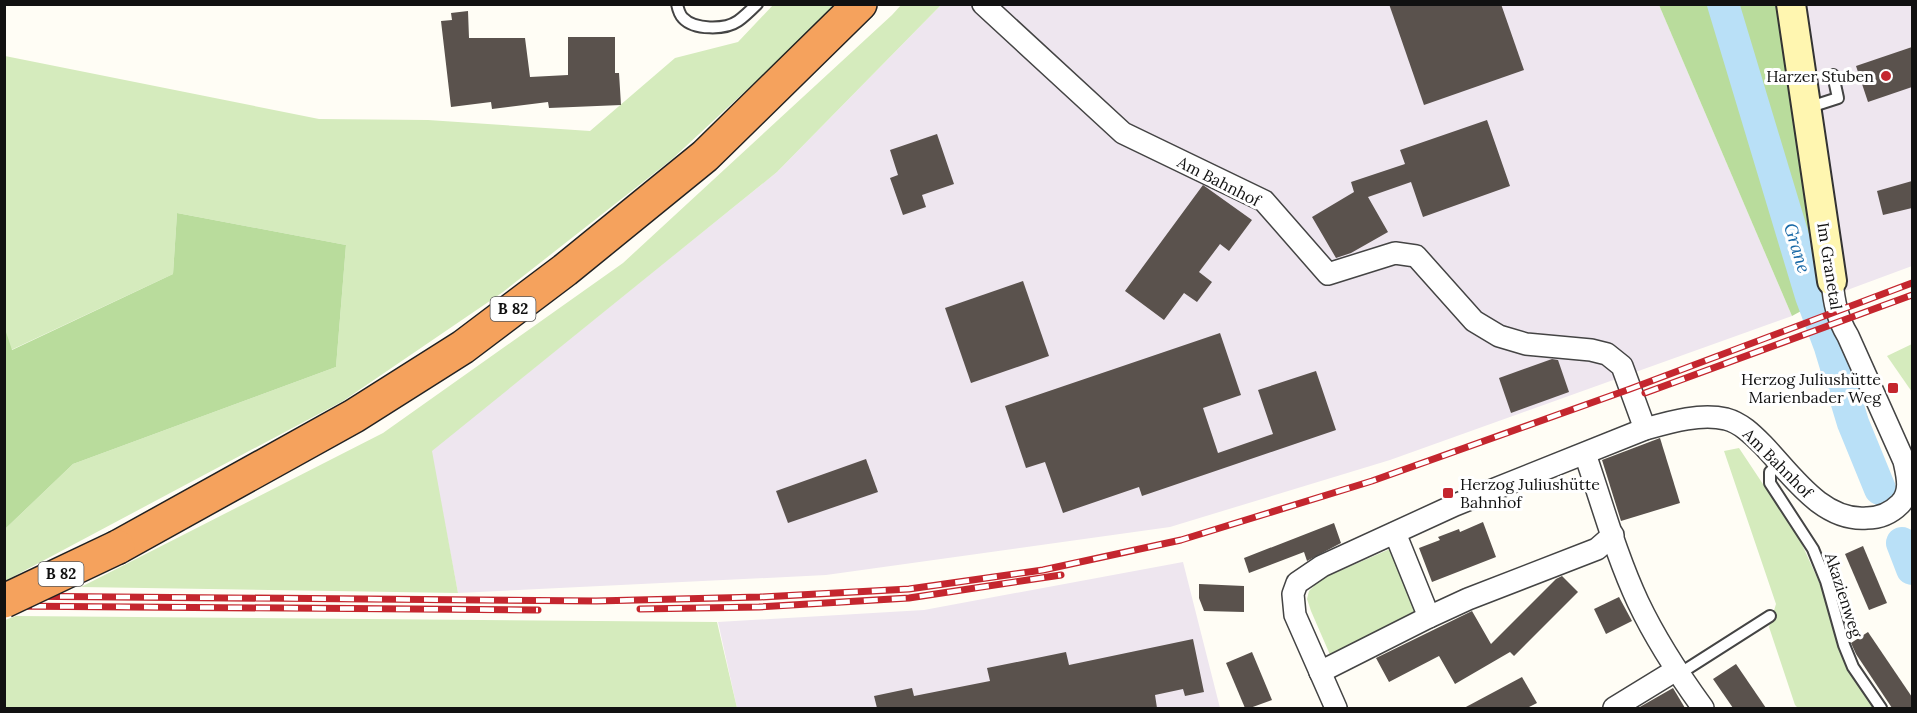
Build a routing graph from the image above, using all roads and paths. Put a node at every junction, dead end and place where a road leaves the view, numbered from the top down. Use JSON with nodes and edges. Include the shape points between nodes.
{"nodes":[{"id":1,"x":677,"y":4,"type":"edge"},
{"id":2,"x":757,"y":4,"type":"edge"},
{"id":3,"x":860,"y":4,"type":"edge"},
{"id":4,"x":983,"y":4,"type":"edge"},
{"id":5,"x":1791,"y":4,"type":"edge"},
{"id":6,"x":1833,"y":75,"type":"dead end"},
{"id":7,"x":1807,"y":108,"type":"junction"},
{"id":8,"x":1832,"y":281,"type":"joint"},
{"id":9,"x":1645,"y":429,"type":"junction"},
{"id":10,"x":1585,"y":454,"type":"junction"},
{"id":11,"x":1780,"y":463,"type":"junction"},
{"id":12,"x":1909,"y":504,"type":"edge"},
{"id":13,"x":1395,"y":533,"type":"junction"},
{"id":14,"x":1613,"y":535,"type":"junction"},
{"id":15,"x":4,"y":601,"type":"edge"},
{"id":16,"x":1770,"y":616,"type":"dead end"},
{"id":17,"x":1429,"y":617,"type":"junction"},
{"id":18,"x":1320,"y":672,"type":"junction"},
{"id":19,"x":1677,"y":672,"type":"junction"},
{"id":20,"x":1336,"y":708,"type":"edge"},
{"id":21,"x":1614,"y":708,"type":"edge"},
{"id":22,"x":1703,"y":708,"type":"edge"},
{"id":23,"x":1881,"y":708,"type":"edge"}],
"edges":[{"from":1,"to":2,"type":"lane","via":[[686,21],[712,27],[736,22]]},
{"from":3,"to":15,"type":"highway","number":"B 82","bridge":true,"via":[[705,156],[565,270],[462,347],[354,416],[118,547]]},
{"from":4,"to":9,"type":"street","name":"Am Bahnhof","via":[[1123,133],[1264,201],[1328,274],[1395,253],[1416,256],[1474,321],[1499,336],[1526,344],[1607,354],[1622,366]]},
{"from":5,"to":7,"type":"street","name":"Im Granetal"},
{"from":6,"to":7,"type":"lane","via":[[1838,98]]},
{"from":7,"to":8,"type":"street","name":"Im Granetal"},
{"from":8,"to":12,"type":"street","name":"Im Granetal","via":[[1840,323],[1904,461]]},
{"from":9,"to":10,"type":"street","name":"Am Bahnhof"},
{"from":9,"to":11,"type":"street","name":"Am Bahnhof","via":[[1703,417],[1727,419],[1747,429]]},
{"from":10,"to":13,"type":"street","name":"Am Bahnhof"},
{"from":10,"to":14,"type":"street"},
{"from":11,"to":12,"type":"street","name":"Am Bahnhof","via":[[1816,501],[1846,517],[1878,518]]},
{"from":11,"to":23,"type":"lane","name":"Akazienweg","via":[[1770,472],[1770,483],[1813,549],[1853,667]]},
{"from":13,"to":17,"type":"street"},
{"from":13,"to":18,"type":"street","name":"Am Bahnhof","via":[[1322,566],[1297,583],[1293,594],[1295,615]]},
{"from":14,"to":17,"type":"street","via":[[1597,549]]},
{"from":14,"to":19,"type":"street","via":[[1639,604]]},
{"from":16,"to":19,"type":"lane"},
{"from":17,"to":18,"type":"street"},
{"from":18,"to":20,"type":"street"},
{"from":19,"to":21,"type":"street"},
{"from":19,"to":22,"type":"street"}]}
